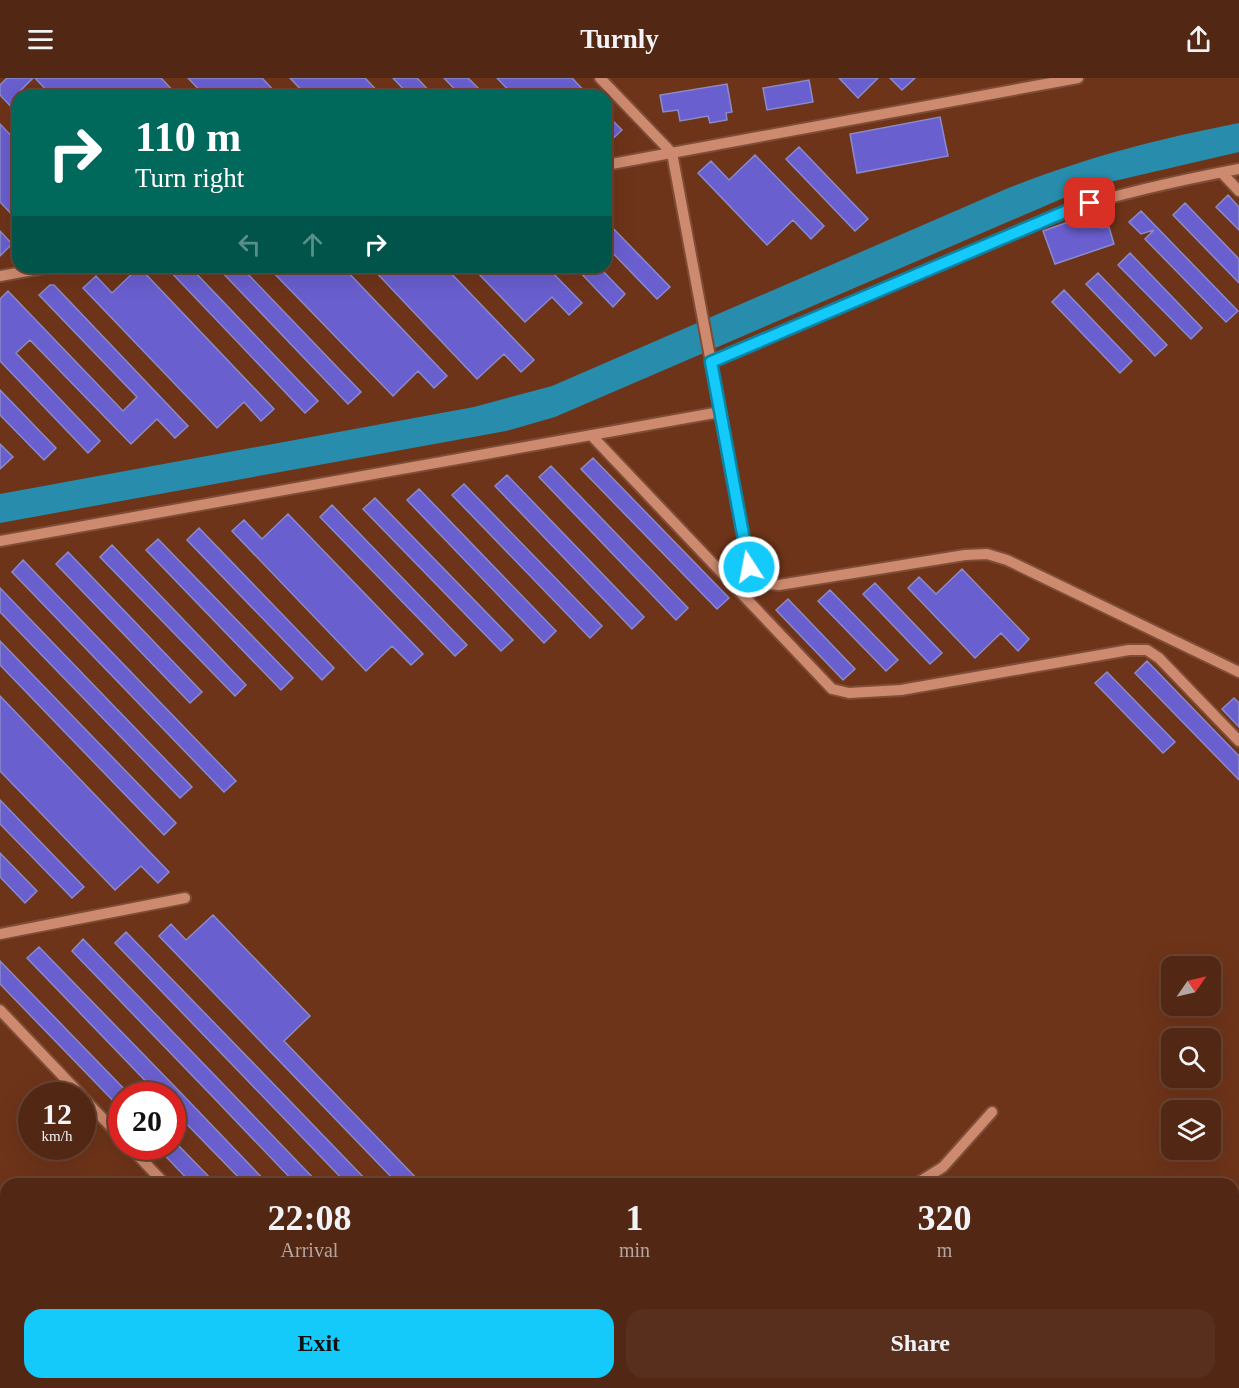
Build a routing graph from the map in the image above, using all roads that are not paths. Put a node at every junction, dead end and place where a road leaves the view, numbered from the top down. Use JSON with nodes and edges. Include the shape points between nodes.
{"nodes":[{"id":1,"x":600,"y":78,"type":"edge"},
{"id":2,"x":1078,"y":78,"type":"edge"},
{"id":3,"x":612,"y":90,"type":"edge"},
{"id":4,"x":612,"y":90,"type":"edge"},
{"id":5,"x":672,"y":153,"type":"junction"},
{"id":6,"x":612,"y":164,"type":"edge"},
{"id":7,"x":1239,"y":169,"type":"edge"},
{"id":8,"x":1222,"y":172,"type":"junction"},
{"id":9,"x":1239,"y":190,"type":"edge"},
{"id":10,"x":16,"y":273,"type":"edge"},
{"id":11,"x":0,"y":276,"type":"edge"},
{"id":12,"x":711,"y":357,"type":"junction"},
{"id":13,"x":720,"y":412,"type":"junction"},
{"id":14,"x":591,"y":435,"type":"junction"},
{"id":15,"x":0,"y":541,"type":"edge"},
{"id":16,"x":1239,"y":672,"type":"edge"},
{"id":17,"x":1239,"y":741,"type":"edge"},
{"id":18,"x":184,"y":898,"type":"dead end"},
{"id":19,"x":0,"y":934,"type":"edge"},
{"id":20,"x":0,"y":1010,"type":"edge"},
{"id":21,"x":69,"y":1082,"type":"edge"},
{"id":22,"x":96,"y":1111,"type":"edge"},
{"id":23,"x":992,"y":1112,"type":"dead end"},
{"id":24,"x":108,"y":1123,"type":"edge"},
{"id":25,"x":142,"y":1160,"type":"edge"},
{"id":26,"x":159,"y":1178,"type":"edge"},
{"id":27,"x":926,"y":1178,"type":"edge"}],
"edges":[{"from":1,"to":3,"type":"street"},
{"from":2,"to":5,"type":"street"},
{"from":4,"to":5,"type":"street"},
{"from":5,"to":6,"type":"street"},
{"from":5,"to":12,"type":"street"},
{"from":7,"to":8,"type":"street"},
{"from":8,"to":9,"type":"street"},
{"from":8,"to":12,"type":"street","via":[[1111,196],[1069,210]]},
{"from":10,"to":11,"type":"street"},
{"from":12,"to":13,"type":"street"},
{"from":13,"to":14,"type":"street"},
{"from":13,"to":16,"type":"street","via":[[749,567],[764,584],[987,554],[1007,560]]},
{"from":14,"to":15,"type":"street"},
{"from":14,"to":17,"type":"street","via":[[832,689],[849,693],[901,690],[1147,650]]},
{"from":18,"to":19,"type":"street"},
{"from":20,"to":21,"type":"street"},
{"from":22,"to":24,"type":"street"},
{"from":23,"to":27,"type":"street","via":[[943,1167]]},
{"from":25,"to":26,"type":"street"}]}
